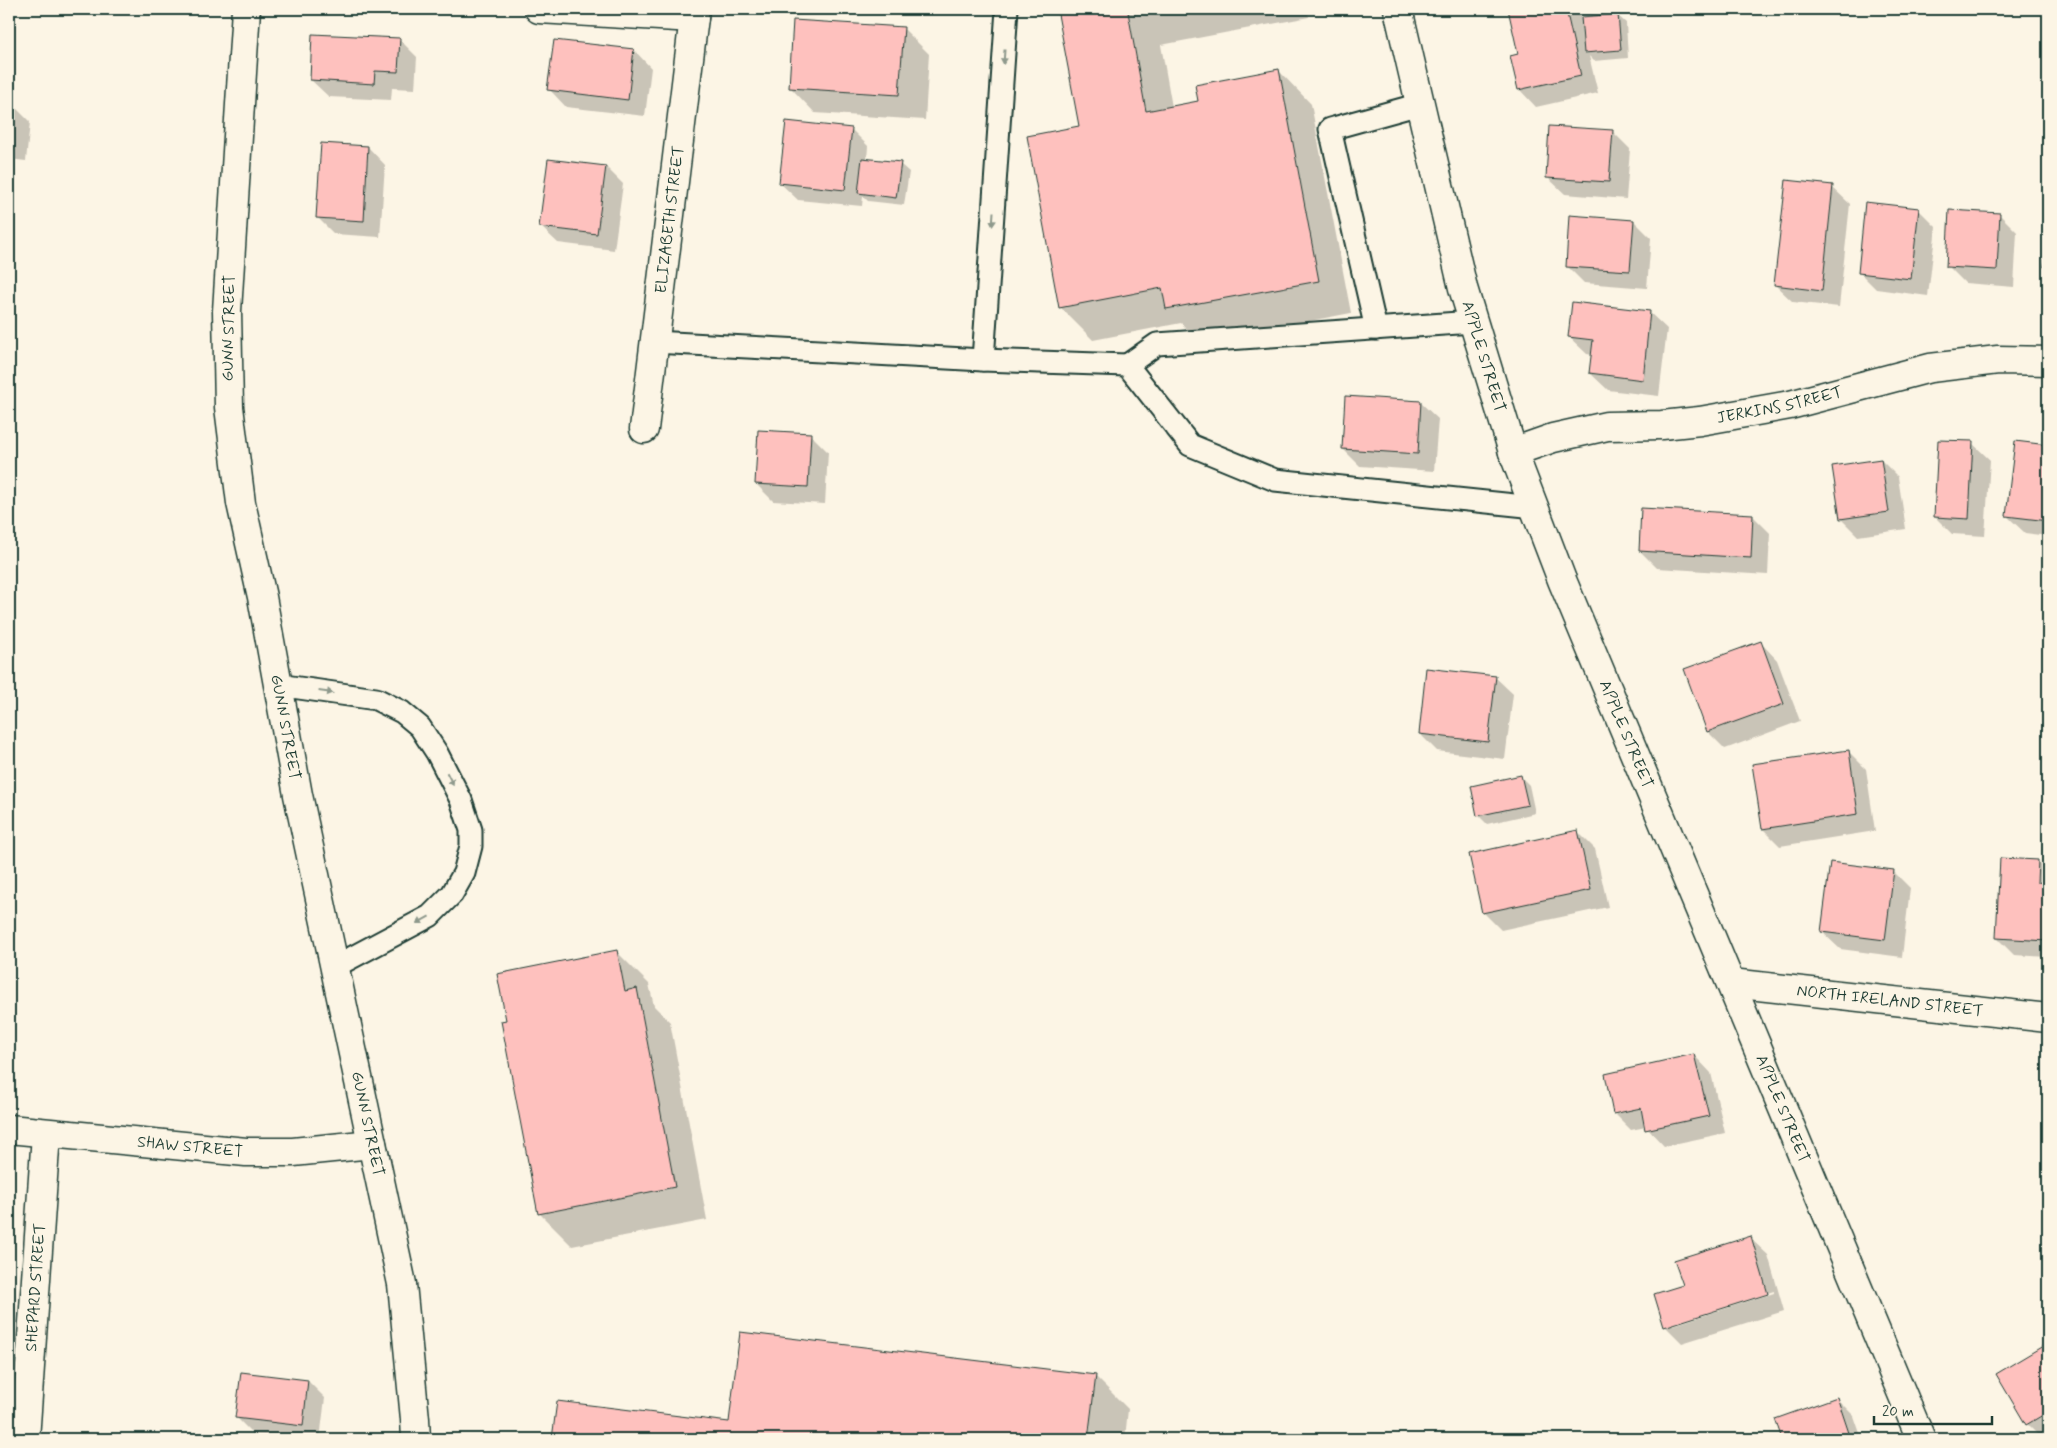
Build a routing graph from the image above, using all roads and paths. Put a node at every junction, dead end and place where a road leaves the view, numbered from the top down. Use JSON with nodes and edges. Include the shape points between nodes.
{"nodes":[{"id":1,"x":246,"y":9,"type":"edge"},
{"id":2,"x":540,"y":9,"type":"edge"},
{"id":3,"x":1007,"y":9,"type":"edge"},
{"id":4,"x":1398,"y":9,"type":"edge"},
{"id":5,"x":694,"y":14,"type":"edge"},
{"id":6,"x":1420,"y":104,"type":"junction"},
{"id":7,"x":1473,"y":322,"type":"junction"},
{"id":8,"x":1376,"y":329,"type":"junction"},
{"id":9,"x":654,"y":342,"type":"junction"},
{"id":10,"x":983,"y":360,"type":"junction"},
{"id":11,"x":2048,"y":361,"type":"edge"},
{"id":12,"x":1127,"y":365,"type":"junction"},
{"id":13,"x":644,"y":429,"type":"dead end"},
{"id":14,"x":1513,"y":452,"type":"junction"},
{"id":15,"x":1534,"y":507,"type":"junction"},
{"id":16,"x":278,"y":685,"type":"junction"},
{"id":17,"x":334,"y":967,"type":"junction"},
{"id":18,"x":1731,"y":983,"type":"junction"},
{"id":19,"x":2048,"y":1018,"type":"edge"},
{"id":20,"x":9,"y":1129,"type":"edge"},
{"id":21,"x":46,"y":1134,"type":"junction"},
{"id":22,"x":372,"y":1144,"type":"junction"},
{"id":23,"x":25,"y":1439,"type":"edge"},
{"id":24,"x":416,"y":1439,"type":"edge"},
{"id":25,"x":1921,"y":1439,"type":"edge"}],
"edges":[{"from":1,"to":16,"type":"street","name":"GUNN STREET","via":[[227,311],[229,407],[240,503]]},
{"from":2,"to":5,"type":"street"},
{"from":3,"to":10,"type":"lane","one_way":true},
{"from":4,"to":6,"type":"street","name":"APPLE STREET"},
{"from":5,"to":9,"type":"street","name":"ELIZABETH STREET"},
{"from":6,"to":7,"type":"street","name":"APPLE STREET"},
{"from":6,"to":8,"type":"lane","via":[[1330,129]]},
{"from":7,"to":8,"type":"lane"},
{"from":7,"to":14,"type":"street","name":"APPLE STREET"},
{"from":8,"to":12,"type":"lane","via":[[1157,344]]},
{"from":9,"to":10,"type":"lane"},
{"from":9,"to":13,"type":"street","name":"ELIZABETH STREET"},
{"from":10,"to":12,"type":"lane"},
{"from":11,"to":14,"type":"street","name":"JERKINS STREET","via":[[1998,360],[1930,368],[1790,405],[1700,421],[1607,426],[1553,438]]},
{"from":12,"to":15,"type":"lane","via":[[1190,446],[1275,480]]},
{"from":14,"to":15,"type":"street","name":"APPLE STREET"},
{"from":15,"to":18,"type":"street","name":"APPLE STREET"},
{"from":16,"to":17,"type":"street","name":"GUNN STREET"},
{"from":16,"to":17,"type":"lane","one_way":true,"via":[[376,699],[402,712],[420,727],[437,752],[461,800],[471,830],[471,846],[464,873],[452,894],[430,916]]},
{"from":17,"to":22,"type":"street","name":"GUNN STREET"},
{"from":18,"to":19,"type":"street","name":"NORTH IRELAND STREET"},
{"from":18,"to":25,"type":"street","name":"APPLE STREET"},
{"from":20,"to":21,"type":"street","name":"SHAW STREET"},
{"from":21,"to":22,"type":"street","name":"SHAW STREET","via":[[246,1152],[293,1152]]},
{"from":21,"to":23,"type":"street","name":"SHEPARD STREET"},
{"from":22,"to":24,"type":"street","name":"GUNN STREET","via":[[402,1284]]}]}
